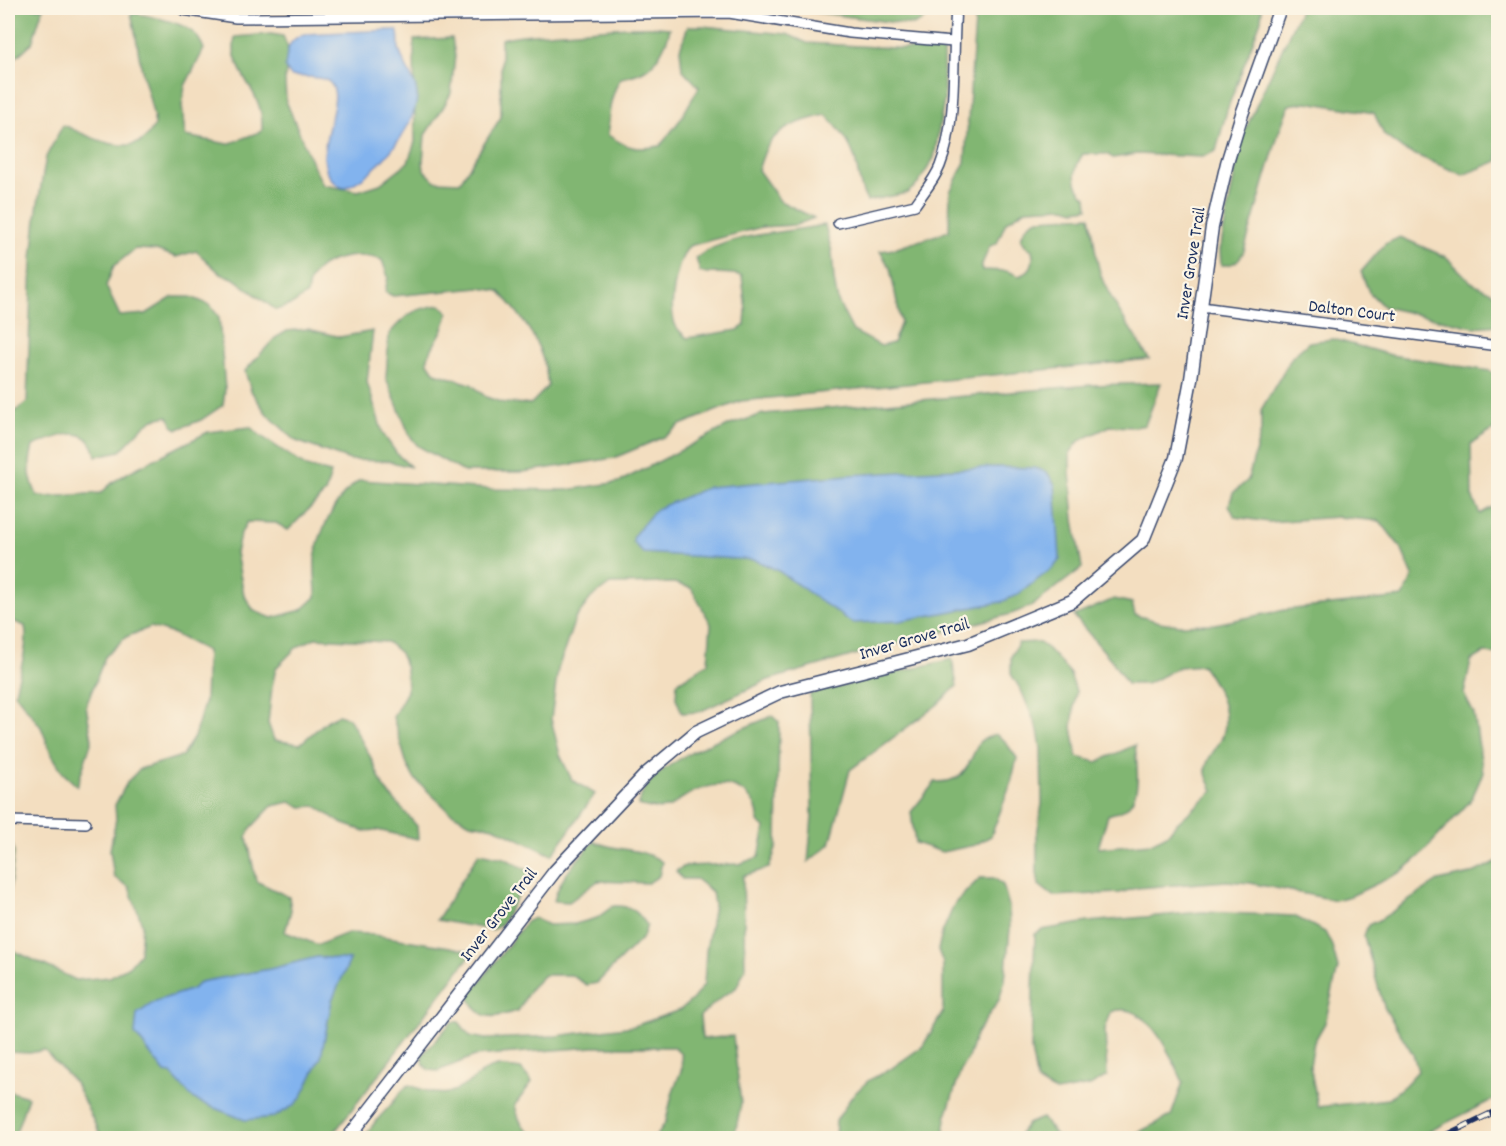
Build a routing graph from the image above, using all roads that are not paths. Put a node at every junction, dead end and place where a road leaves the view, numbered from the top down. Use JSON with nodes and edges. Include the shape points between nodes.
{"nodes":[{"id":1,"x":956,"y":8,"type":"edge"},
{"id":2,"x":1280,"y":8,"type":"edge"},
{"id":3,"x":183,"y":10,"type":"dead end"},
{"id":4,"x":953,"y":42,"type":"junction"},
{"id":5,"x":838,"y":223,"type":"dead end"},
{"id":6,"x":1201,"y":307,"type":"junction"},
{"id":7,"x":1498,"y":346,"type":"edge"},
{"id":8,"x":8,"y":821,"type":"edge"},
{"id":9,"x":86,"y":823,"type":"dead end"},
{"id":10,"x":348,"y":1138,"type":"edge"}],
"edges":[{"from":1,"to":4,"type":"street"},
{"from":2,"to":6,"type":"street","name":"Inver Grove Trail","via":[[1227,163],[1212,227]]},
{"from":3,"to":4,"type":"street","via":[[236,18],[729,13],[850,33]]},
{"from":4,"to":5,"type":"street","via":[[951,130],[940,167],[915,205]]},
{"from":6,"to":7,"type":"street","name":"Dalton Court"},
{"from":6,"to":10,"type":"street","name":"Inver Grove Trail","via":[[1176,458],[1143,540],[1072,602],[968,644],[780,692],[696,732],[647,772],[555,871]]},
{"from":8,"to":9,"type":"street"}]}
